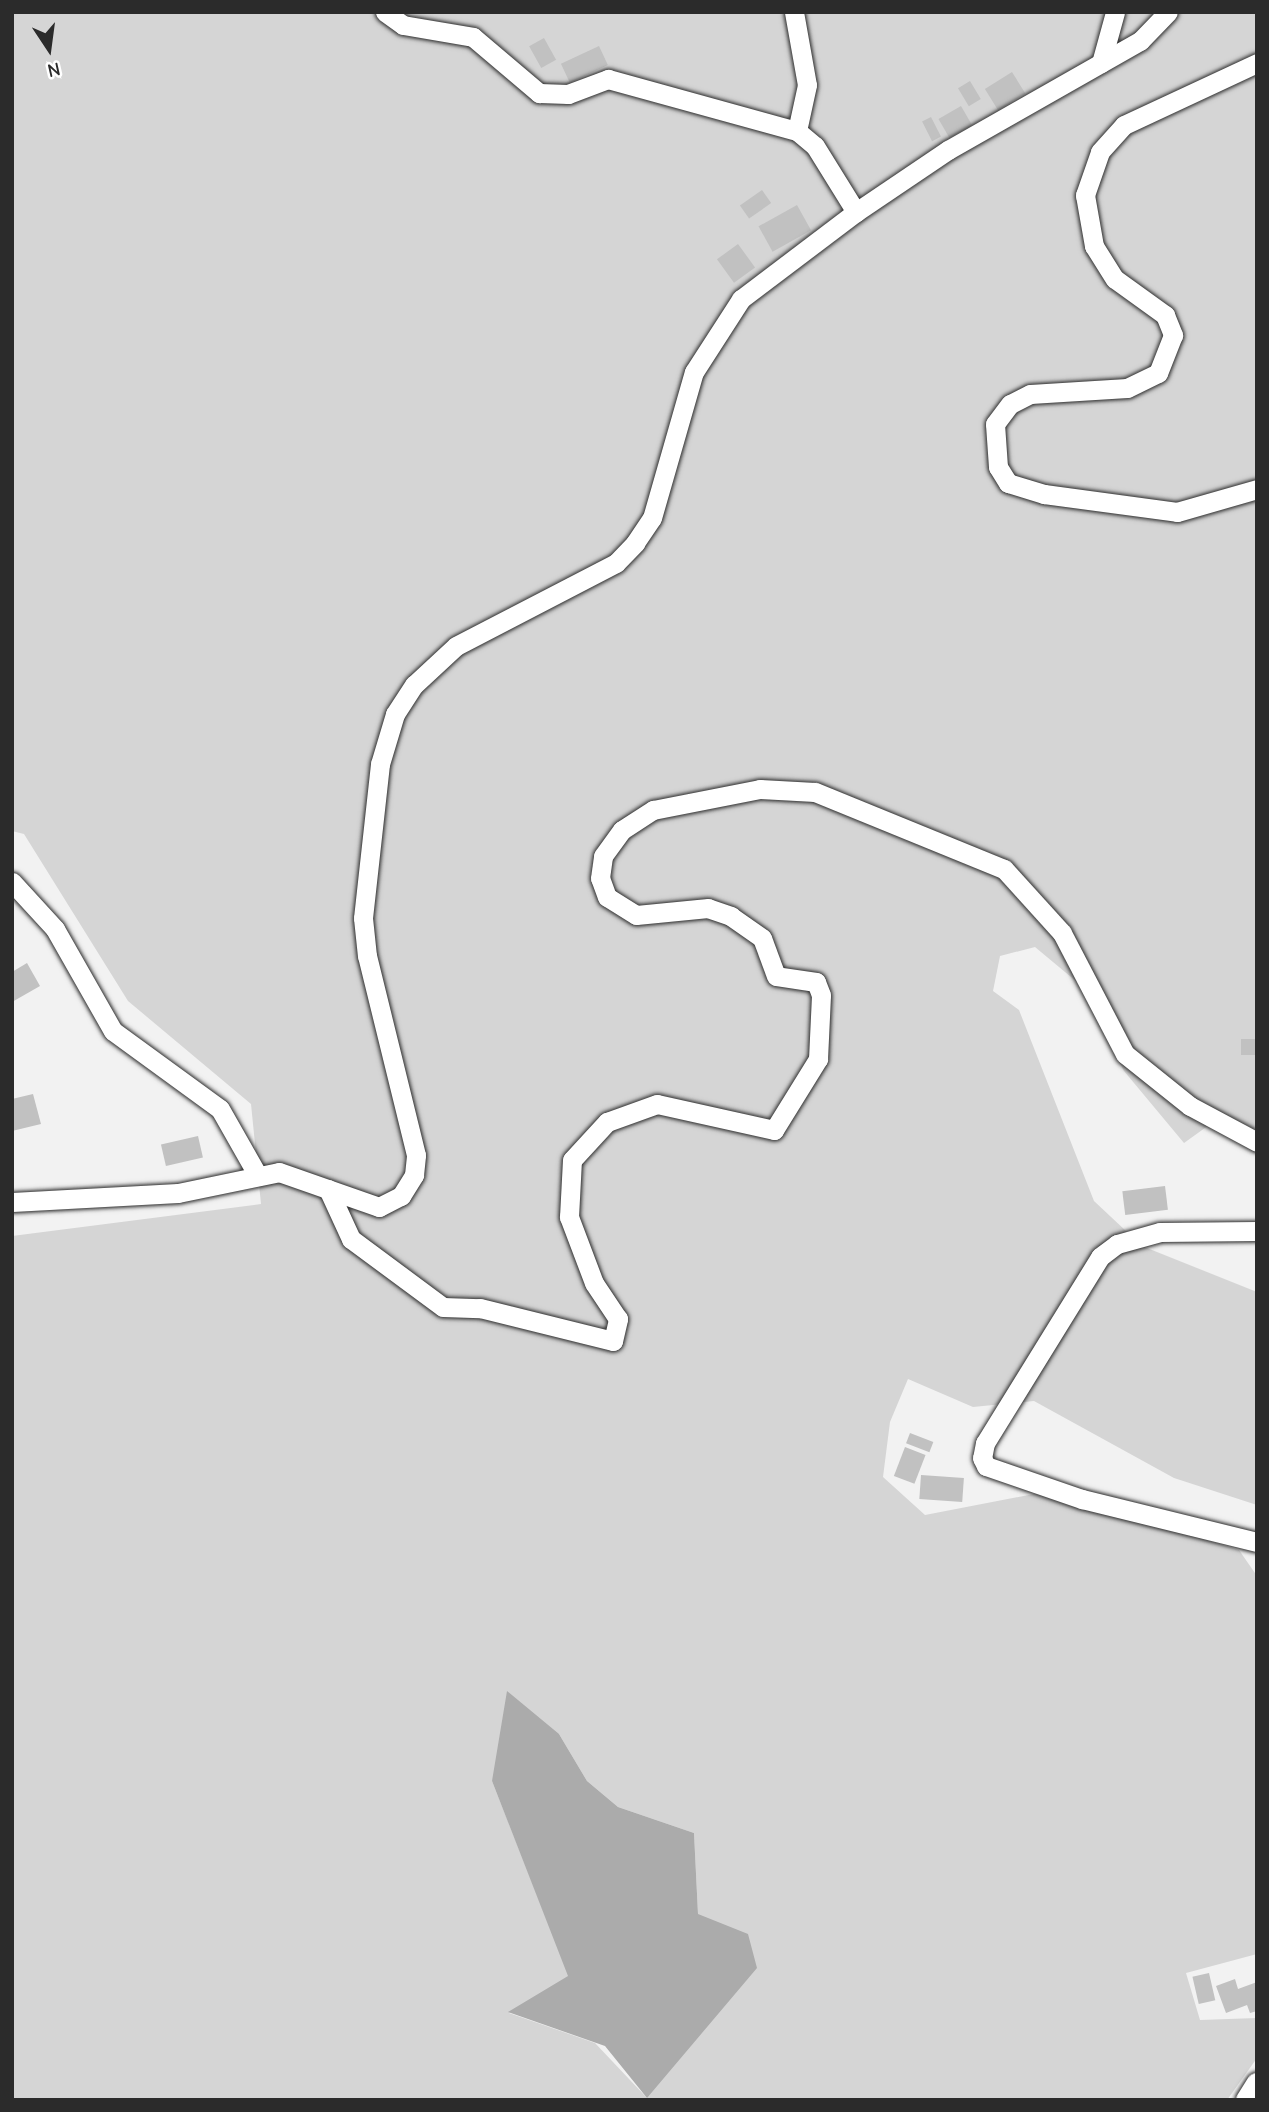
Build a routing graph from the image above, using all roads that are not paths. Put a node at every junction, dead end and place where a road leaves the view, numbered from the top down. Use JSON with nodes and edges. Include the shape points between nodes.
{"nodes":[{"id":1,"x":385,"y":12,"type":"edge"},
{"id":2,"x":794,"y":12,"type":"edge"},
{"id":3,"x":1115,"y":12,"type":"edge"},
{"id":4,"x":1168,"y":12,"type":"edge"},
{"id":5,"x":1101,"y":63,"type":"junction"},
{"id":6,"x":1257,"y":63,"type":"edge"},
{"id":7,"x":797,"y":131,"type":"junction"},
{"id":8,"x":856,"y":212,"type":"junction"},
{"id":9,"x":1257,"y":489,"type":"edge"},
{"id":10,"x":12,"y":882,"type":"edge"},
{"id":11,"x":1257,"y":1142,"type":"edge"},
{"id":12,"x":258,"y":1176,"type":"junction"},
{"id":13,"x":328,"y":1189,"type":"junction"},
{"id":14,"x":12,"y":1202,"type":"edge"},
{"id":15,"x":1257,"y":1231,"type":"edge"},
{"id":16,"x":1257,"y":1542,"type":"edge"},
{"id":17,"x":1257,"y":2084,"type":"edge"},
{"id":18,"x":1247,"y":2100,"type":"edge"}],
"edges":[{"from":1,"to":7,"type":"street","via":[[402,25],[473,37],[539,93],[568,94],[608,79]]},
{"from":2,"to":7,"type":"street","via":[[807,85]]},
{"from":3,"to":5,"type":"street"},
{"from":4,"to":5,"type":"street","via":[[1140,41]]},
{"from":5,"to":8,"type":"street"},
{"from":6,"to":9,"type":"street","via":[[1124,125],[1100,152],[1085,195],[1094,246],[1115,279],[1165,315],[1173,335],[1158,373],[1127,388],[1030,394],[1010,404],[995,424],[999,467],[1008,483],[1044,494],[1177,512]]},
{"from":7,"to":8,"type":"street","via":[[815,146]]},
{"from":8,"to":13,"type":"street","via":[[775,269],[715,332],[674,426],[652,518],[635,543],[616,563],[456,646],[414,685],[395,713],[379,775],[363,918],[367,957],[416,1155],[414,1175],[401,1196],[379,1207]]},
{"from":10,"to":12,"type":"street","via":[[55,929],[113,1031],[220,1109]]},
{"from":11,"to":13,"type":"street","via":[[1190,1106],[1125,1054],[1062,933],[1004,869],[816,792],[760,789],[653,810],[622,830],[603,856],[600,878],[607,897],[636,915],[708,908],[731,915],[762,938],[776,976],[816,982],[821,995],[818,1059],[774,1130],[657,1104],[607,1122],[572,1160],[569,1217],[594,1283],[618,1319],[614,1341],[480,1308],[443,1307],[351,1239]]},
{"from":12,"to":13,"type":"street","via":[[279,1172]]},
{"from":12,"to":14,"type":"street","via":[[178,1194]]},
{"from":15,"to":16,"type":"street","via":[[1160,1233],[1117,1244],[1100,1256],[1012,1396],[982,1458],[986,1466],[1082,1499]]},
{"from":17,"to":18,"type":"street"}]}
